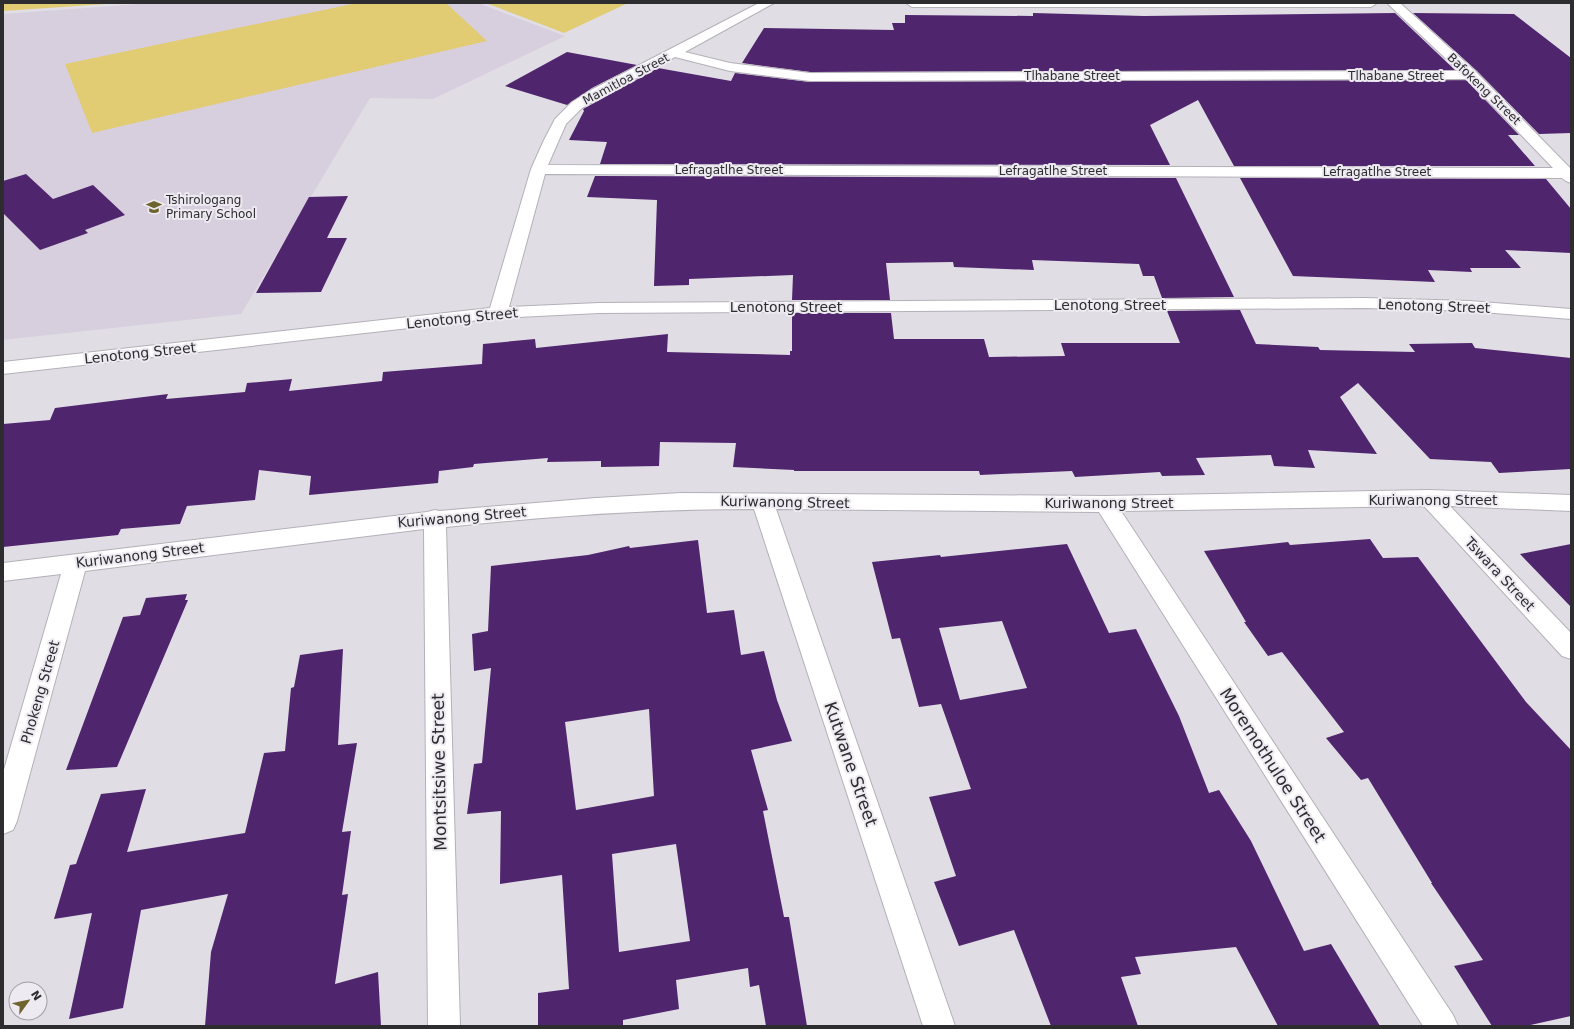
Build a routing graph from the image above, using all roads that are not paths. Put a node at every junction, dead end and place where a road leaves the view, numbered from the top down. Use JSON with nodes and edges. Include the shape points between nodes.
{"nodes":[{"id":1,"x":768,"y":3,"type":"edge"},
{"id":2,"x":912,"y":3,"type":"edge"},
{"id":3,"x":1371,"y":3,"type":"edge"},
{"id":4,"x":1393,"y":3,"type":"edge"},
{"id":5,"x":674,"y":53,"type":"junction"},
{"id":6,"x":1471,"y":75,"type":"junction"},
{"id":7,"x":539,"y":169,"type":"junction"},
{"id":8,"x":1569,"y":176,"type":"edge"},
{"id":9,"x":498,"y":313,"type":"junction"},
{"id":10,"x":1571,"y":314,"type":"edge"},
{"id":11,"x":3,"y":368,"type":"edge"},
{"id":12,"x":1429,"y":498,"type":"junction"},
{"id":13,"x":763,"y":502,"type":"junction"},
{"id":14,"x":1571,"y":503,"type":"edge"},
{"id":15,"x":1105,"y":504,"type":"junction"},
{"id":16,"x":435,"y":518,"type":"junction"},
{"id":17,"x":76,"y":563,"type":"junction"},
{"id":18,"x":3,"y":572,"type":"edge"},
{"id":19,"x":1571,"y":649,"type":"edge"},
{"id":20,"x":3,"y":820,"type":"edge"},
{"id":21,"x":444,"y":1026,"type":"edge"},
{"id":22,"x":939,"y":1026,"type":"edge"},
{"id":23,"x":1442,"y":1026,"type":"edge"}],
"edges":[{"from":1,"to":5,"type":"street","name":"Mamitloa Street"},
{"from":2,"to":3,"type":"street"},
{"from":4,"to":6,"type":"street","name":"Bafokeng Street"},
{"from":5,"to":6,"type":"street","name":"Tlhabane Street","via":[[730,67],[810,77]]},
{"from":5,"to":7,"type":"street","name":"Mamitloa Street","via":[[577,105],[560,122]]},
{"from":6,"to":8,"type":"street","name":"Bafokeng Street"},
{"from":7,"to":8,"type":"street","name":"Lefragatlhe Street"},
{"from":7,"to":9,"type":"street","name":"Mamitloa Street"},
{"from":9,"to":10,"type":"street","name":"Lenotong Street","via":[[599,308],[1366,303],[1469,306]]},
{"from":9,"to":11,"type":"street","name":"Lenotong Street"},
{"from":12,"to":14,"type":"street","name":"Kuriwanong Street"},
{"from":12,"to":15,"type":"street","name":"Kuriwanong Street"},
{"from":12,"to":19,"type":"street","name":"Tswara Street"},
{"from":13,"to":15,"type":"street","name":"Kuriwanong Street"},
{"from":13,"to":16,"type":"street","name":"Kuriwanong Street","via":[[681,500]]},
{"from":13,"to":22,"type":"street","name":"Kutwane Street"},
{"from":15,"to":23,"type":"street","name":"Moremothuloe Street"},
{"from":16,"to":17,"type":"street","name":"Kuriwanong Street"},
{"from":16,"to":21,"type":"street","name":"Montsitsiwe Street"},
{"from":17,"to":18,"type":"street","name":"Kuriwanong Street"},
{"from":17,"to":20,"type":"street","name":"Phokeng Street"}]}
